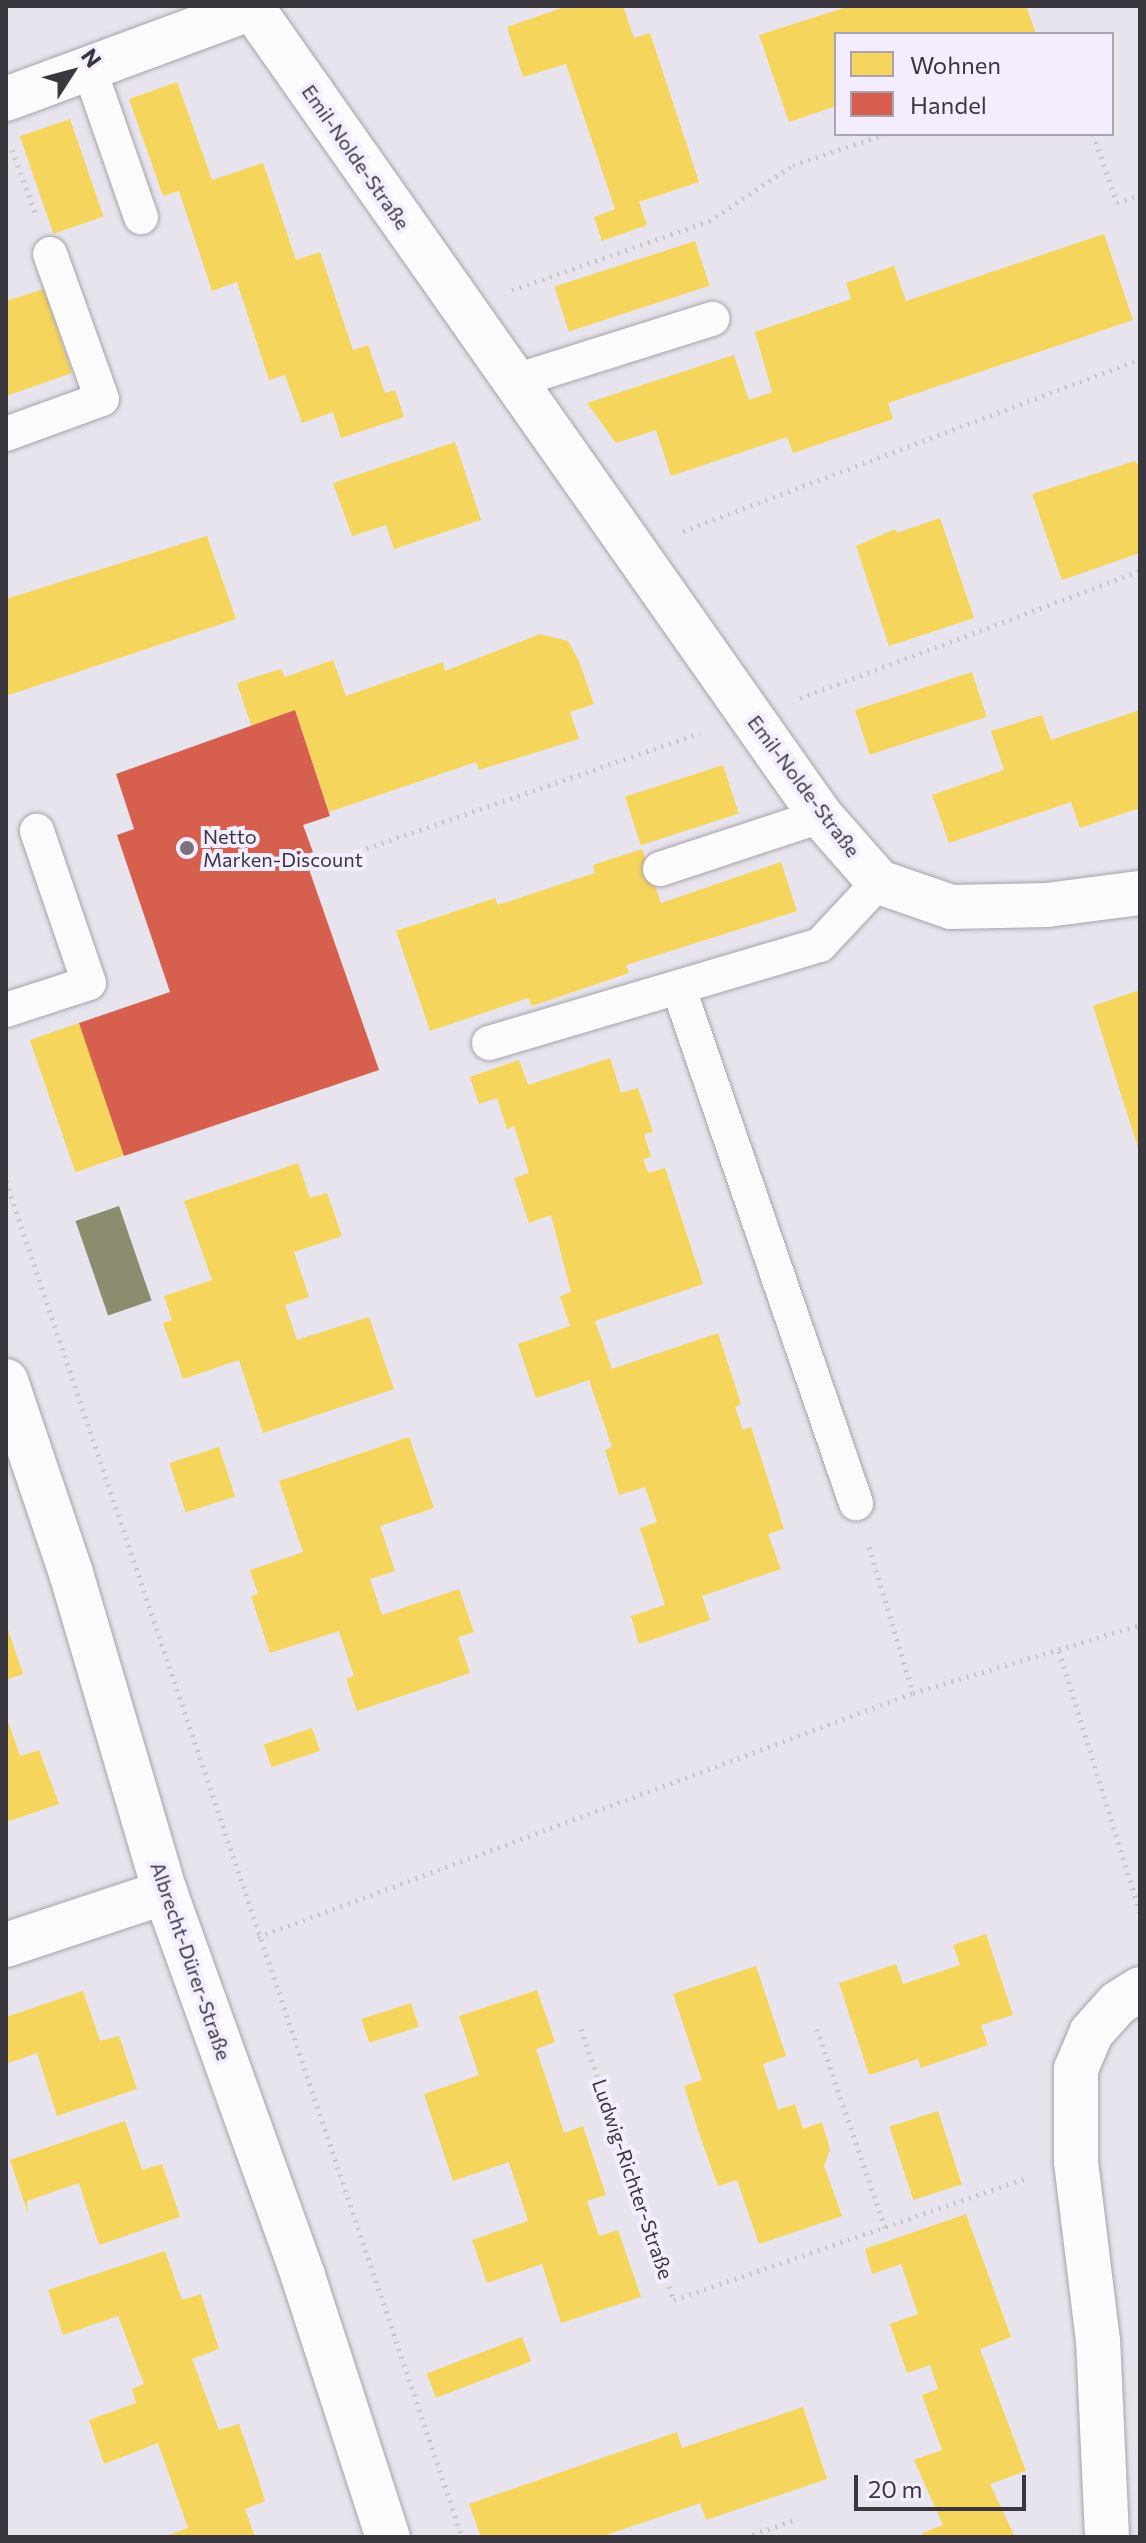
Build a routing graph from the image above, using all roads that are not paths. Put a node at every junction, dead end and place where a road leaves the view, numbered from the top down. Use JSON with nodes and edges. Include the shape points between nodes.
{"nodes":[{"id":1,"x":251,"y":7,"type":"edge"},
{"id":2,"x":89,"y":68,"type":"junction"},
{"id":3,"x":6,"y":99,"type":"edge"},
{"id":4,"x":141,"y":217,"type":"dead end"},
{"id":5,"x":50,"y":254,"type":"road end"},
{"id":6,"x":712,"y":319,"type":"dead end"},
{"id":7,"x":515,"y":381,"type":"junction"},
{"id":8,"x":6,"y":434,"type":"edge"},
{"id":9,"x":821,"y":816,"type":"junction"},
{"id":10,"x":37,"y":831,"type":"dead end"},
{"id":11,"x":660,"y":869,"type":"dead end"},
{"id":12,"x":879,"y":882,"type":"junction"},
{"id":13,"x":1140,"y":893,"type":"edge"},
{"id":14,"x":679,"y":989,"type":"junction"},
{"id":15,"x":6,"y":1010,"type":"edge"},
{"id":16,"x":489,"y":1043,"type":"dead end"},
{"id":17,"x":6,"y":1381,"type":"edge"},
{"id":18,"x":856,"y":1503,"type":"road end"},
{"id":19,"x":165,"y":1892,"type":"junction"},
{"id":20,"x":6,"y":1945,"type":"edge"},
{"id":21,"x":1140,"y":1989,"type":"edge"},
{"id":22,"x":388,"y":2537,"type":"edge"},
{"id":23,"x":1107,"y":2537,"type":"edge"}],
"edges":[{"from":1,"to":2,"type":"street"},
{"from":1,"to":7,"type":"street","name":"Emil-Nolde-Straße"},
{"from":2,"to":3,"type":"street"},
{"from":2,"to":4,"type":"lane"},
{"from":5,"to":8,"type":"lane","via":[[102,399]]},
{"from":6,"to":7,"type":"lane"},
{"from":7,"to":9,"type":"street","name":"Emil-Nolde-Straße"},
{"from":9,"to":11,"type":"lane"},
{"from":9,"to":12,"type":"street","name":"Emil-Nolde-Straße"},
{"from":10,"to":15,"type":"lane","via":[[89,983]]},
{"from":12,"to":13,"type":"street","name":"Emil-Nolde-Straße","via":[[951,907],[1047,905]]},
{"from":12,"to":14,"type":"lane","via":[[820,945]]},
{"from":14,"to":16,"type":"lane"},
{"from":14,"to":18,"type":"lane"},
{"from":17,"to":19,"type":"street","name":"Albrecht-Dürer-Straße","via":[[71,1573]]},
{"from":19,"to":20,"type":"street"},
{"from":19,"to":22,"type":"street","name":"Albrecht-Dürer-Straße","via":[[303,2276]]},
{"from":21,"to":23,"type":"street","via":[[1118,2003],[1091,2033],[1076,2069],[1076,2161],[1098,2341]]}]}
